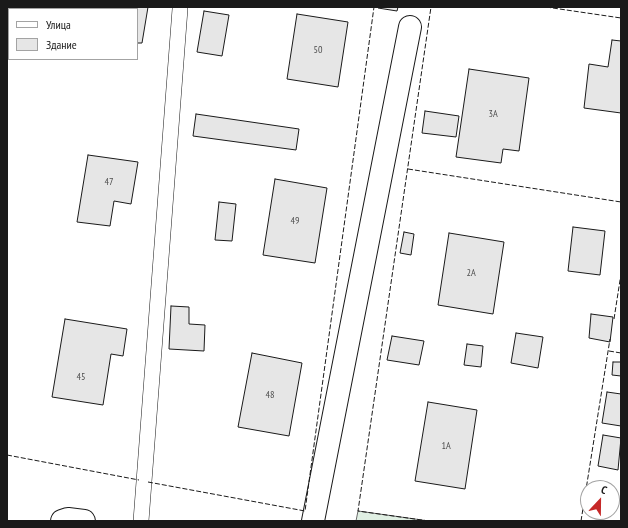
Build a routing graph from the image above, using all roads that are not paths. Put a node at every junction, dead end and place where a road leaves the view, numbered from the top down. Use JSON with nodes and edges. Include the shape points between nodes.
{"nodes":[{"id":1,"x":180,"y":9,"type":"dead end"},
{"id":2,"x":410,"y":27,"type":"dead end"},
{"id":3,"x":62,"y":521,"type":"edge"},
{"id":4,"x":84,"y":521,"type":"edge"},
{"id":5,"x":141,"y":521,"type":"edge"},
{"id":6,"x":314,"y":521,"type":"edge"}],
"edges":[{"from":1,"to":5,"type":"lane"},
{"from":2,"to":6,"type":"street"},
{"from":3,"to":4,"type":"street"}]}
